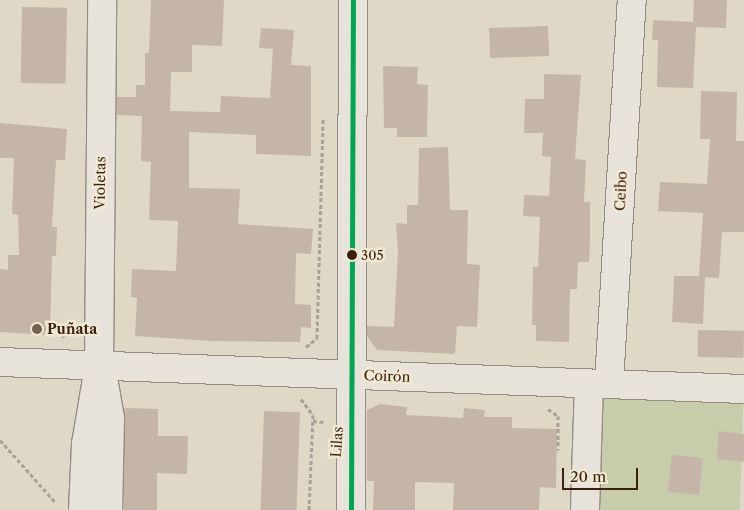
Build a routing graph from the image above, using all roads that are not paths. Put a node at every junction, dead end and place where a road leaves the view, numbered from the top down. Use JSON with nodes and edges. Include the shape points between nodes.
{"nodes":[{"id":1,"x":102,"y":0,"type":"edge"},
{"id":2,"x":353,"y":0,"type":"edge"},
{"id":3,"x":632,"y":0,"type":"edge"},
{"id":4,"x":0,"y":362,"type":"edge"},
{"id":5,"x":99,"y":367,"type":"junction"},
{"id":6,"x":349,"y":375,"type":"junction"},
{"id":7,"x":599,"y":383,"type":"junction"},
{"id":8,"x":744,"y":389,"type":"edge"},
{"id":9,"x":84,"y":510,"type":"edge"},
{"id":10,"x":108,"y":510,"type":"edge"},
{"id":11,"x":332,"y":510,"type":"edge"},
{"id":12,"x":351,"y":510,"type":"edge"},
{"id":13,"x":585,"y":510,"type":"edge"}],
"edges":[{"from":1,"to":5,"type":"street","name":"Violetas"},
{"from":2,"to":6,"type":"street","name":"Lilas"},
{"from":3,"to":7,"type":"street","name":"Ceibo"},
{"from":4,"to":5,"type":"street","name":"Coirón"},
{"from":5,"to":6,"type":"street","name":"Coirón"},
{"from":5,"to":9,"type":"street","name":"Violetas","via":[[86,444]]},
{"from":5,"to":10,"type":"street","name":"Violetas","via":[[107,388],[110,418]]},
{"from":6,"to":7,"type":"street","name":"Coirón"},
{"from":6,"to":11,"type":"street","name":"Lilas","via":[[339,420]]},
{"from":6,"to":12,"type":"street","name":"Lilas","via":[[353,414]]},
{"from":7,"to":8,"type":"street","name":"Coirón"},
{"from":7,"to":13,"type":"street","name":"Ceibo"}]}
